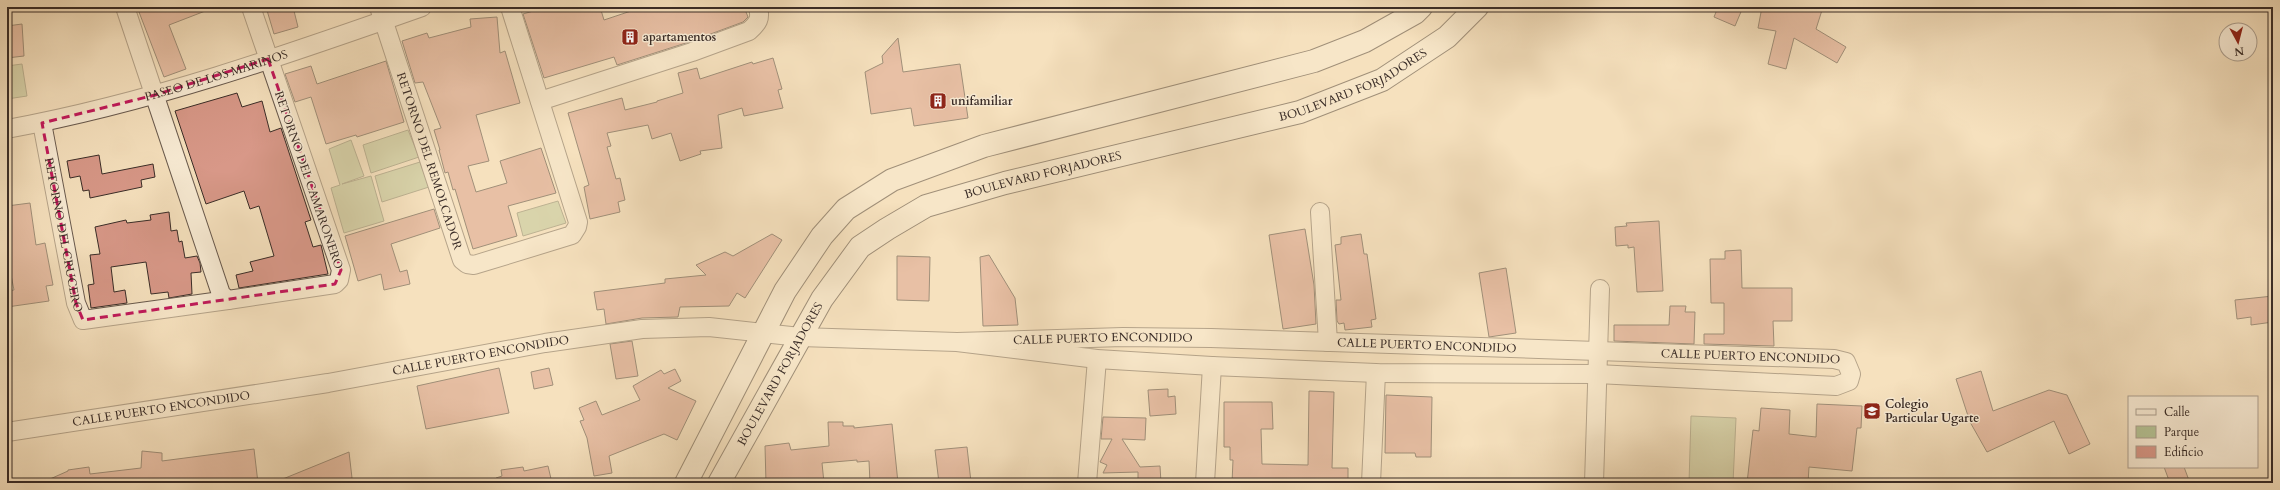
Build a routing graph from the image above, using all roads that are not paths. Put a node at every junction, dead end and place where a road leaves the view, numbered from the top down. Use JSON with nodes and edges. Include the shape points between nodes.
{"nodes":[{"id":1,"x":125,"y":7,"type":"edge"},
{"id":2,"x":251,"y":7,"type":"edge"},
{"id":3,"x":422,"y":7,"type":"edge"},
{"id":4,"x":510,"y":7,"type":"edge"},
{"id":5,"x":758,"y":7,"type":"edge"},
{"id":6,"x":1421,"y":7,"type":"edge"},
{"id":7,"x":1477,"y":7,"type":"edge"},
{"id":8,"x":382,"y":14,"type":"edge"},
{"id":9,"x":268,"y":59,"type":"junction"},
{"id":10,"x":154,"y":95,"type":"junction"},
{"id":11,"x":540,"y":101,"type":"junction"},
{"id":12,"x":42,"y":123,"type":"junction"},
{"id":13,"x":7,"y":129,"type":"edge"},
{"id":14,"x":1320,"y":212,"type":"dead end"},
{"id":15,"x":1600,"y":289,"type":"dead end"},
{"id":16,"x":228,"y":300,"type":"junction"},
{"id":17,"x":764,"y":333,"type":"junction"},
{"id":18,"x":800,"y":337,"type":"junction"},
{"id":19,"x":1198,"y":338,"type":"junction"},
{"id":20,"x":957,"y":342,"type":"junction"},
{"id":21,"x":1328,"y":342,"type":"junction"},
{"id":22,"x":1598,"y":352,"type":"junction"},
{"id":23,"x":1758,"y":358,"type":"junction"},
{"id":24,"x":1097,"y":359,"type":"junction"},
{"id":25,"x":1205,"y":365,"type":"junction"},
{"id":26,"x":1376,"y":372,"type":"junction"},
{"id":27,"x":1597,"y":374,"type":"junction"},
{"id":28,"x":1756,"y":382,"type":"junction"},
{"id":29,"x":7,"y":432,"type":"edge"},
{"id":30,"x":686,"y":483,"type":"edge"},
{"id":31,"x":719,"y":483,"type":"edge"},
{"id":32,"x":1087,"y":483,"type":"edge"},
{"id":33,"x":1205,"y":483,"type":"edge"},
{"id":34,"x":1370,"y":483,"type":"edge"},
{"id":35,"x":1594,"y":483,"type":"edge"}],
"edges":[{"from":1,"to":10,"type":"street"},
{"from":2,"to":9,"type":"street"},
{"from":3,"to":8,"type":"street","name":"PASEO DE LOS MARINOS"},
{"from":4,"to":11,"type":"street","name":"RETORNO DEL REMOLCADOR"},
{"from":5,"to":11,"type":"street","via":[[760,16],[757,24],[749,31]]},
{"from":6,"to":17,"type":"main road","via":[[1415,14],[1365,41],[1314,61],[984,146],[892,180],[846,209],[822,236],[785,291]]},
{"from":7,"to":18,"type":"main road","name":"BOULEVARD FORJADORES","via":[[1448,37],[1382,80],[1300,112],[1005,183],[926,206],[860,247],[822,298]]},
{"from":8,"to":9,"type":"street","name":"PASEO DE LOS MARINOS"},
{"from":8,"to":11,"type":"street","name":"RETORNO DEL REMOLCADOR","via":[[462,260],[467,264],[474,265],[572,234],[577,227]]},
{"from":9,"to":10,"type":"street","name":"PASEO DE LOS MARINOS"},
{"from":9,"to":16,"type":"street","name":"RETORNO DEL CAMARONERO","via":[[341,276],[335,284]]},
{"from":10,"to":12,"type":"street","name":"PASEO DE LOS MARINOS"},
{"from":10,"to":16,"type":"street","via":[[221,294]]},
{"from":12,"to":13,"type":"street","name":"PASEO DE LOS MARINOS"},
{"from":12,"to":16,"type":"street","name":"RETORNO DEL CRUCERO","via":[[76,304],[83,320]]},
{"from":14,"to":21,"type":"street"},
{"from":15,"to":22,"type":"street"},
{"from":17,"to":18,"type":"street","name":"CALLE PUERTO ENCONDIDO"},
{"from":17,"to":29,"type":"street","name":"CALLE PUERTO ENCONDIDO","via":[[710,327],[642,329],[596,335],[328,383]]},
{"from":17,"to":30,"type":"main road"},
{"from":18,"to":20,"type":"street","name":"CALLE PUERTO ENCONDIDO"},
{"from":18,"to":31,"type":"main road","name":"BOULEVARD FORJADORES"},
{"from":19,"to":20,"type":"street","name":"CALLE PUERTO ENCONDIDO"},
{"from":19,"to":21,"type":"street","name":"CALLE PUERTO ENCONDIDO"},
{"from":19,"to":25,"type":"street"},
{"from":20,"to":24,"type":"street","name":"CALLE PUERTO ENCONDIDO"},
{"from":21,"to":22,"type":"street","name":"CALLE PUERTO ENCONDIDO"},
{"from":22,"to":23,"type":"street","name":"CALLE PUERTO ENCONDIDO"},
{"from":22,"to":27,"type":"street"},
{"from":23,"to":28,"type":"street"},
{"from":23,"to":28,"type":"street","name":"CALLE PUERTO ENCONDIDO","via":[[1834,359],[1846,362],[1851,374],[1849,381],[1836,386]]},
{"from":24,"to":25,"type":"street","name":"CALLE PUERTO ENCONDIDO"},
{"from":24,"to":32,"type":"street"},
{"from":25,"to":26,"type":"street","name":"CALLE PUERTO ENCONDIDO"},
{"from":25,"to":33,"type":"street"},
{"from":26,"to":27,"type":"street","name":"CALLE PUERTO ENCONDIDO"},
{"from":26,"to":34,"type":"street"},
{"from":27,"to":28,"type":"street","name":"CALLE PUERTO ENCONDIDO"},
{"from":27,"to":35,"type":"street"}]}
